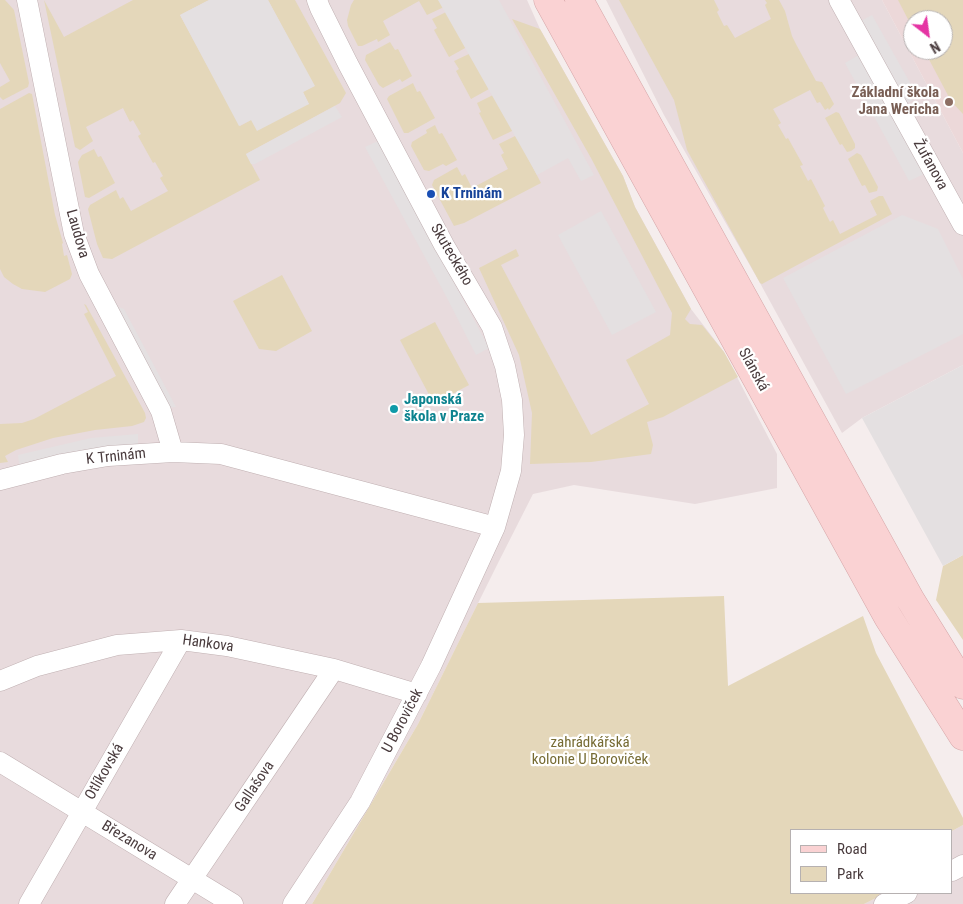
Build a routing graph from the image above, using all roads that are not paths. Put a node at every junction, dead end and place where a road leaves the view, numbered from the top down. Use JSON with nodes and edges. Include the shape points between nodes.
{"nodes":[{"id":1,"x":27,"y":0,"type":"edge"},
{"id":2,"x":317,"y":0,"type":"edge"},
{"id":3,"x":548,"y":0,"type":"edge"},
{"id":4,"x":579,"y":0,"type":"edge"},
{"id":5,"x":840,"y":0,"type":"edge"},
{"id":6,"x":957,"y":199,"type":"edge"},
{"id":7,"x":963,"y":225,"type":"edge"},
{"id":8,"x":173,"y":452,"type":"junction"},
{"id":9,"x":0,"y":480,"type":"edge"},
{"id":10,"x":494,"y":527,"type":"junction"},
{"id":11,"x":181,"y":640,"type":"junction"},
{"id":12,"x":334,"y":669,"type":"junction"},
{"id":13,"x":0,"y":682,"type":"edge"},
{"id":14,"x":963,"y":685,"type":"edge"},
{"id":15,"x":417,"y":694,"type":"junction"},
{"id":16,"x":963,"y":736,"type":"edge"},
{"id":17,"x":0,"y":762,"type":"edge"},
{"id":18,"x":82,"y":812,"type":"junction"},
{"id":19,"x":192,"y":879,"type":"junction"},
{"id":20,"x":905,"y":894,"type":"edge"},
{"id":21,"x":29,"y":904,"type":"edge"},
{"id":22,"x":175,"y":904,"type":"edge"},
{"id":23,"x":234,"y":904,"type":"edge"},
{"id":24,"x":293,"y":904,"type":"edge"},
{"id":25,"x":884,"y":904,"type":"edge"}],
"edges":[{"from":1,"to":8,"type":"street","name":"Laudova","via":[[74,234],[89,274],[161,410]]},
{"from":2,"to":10,"type":"street","name":"Skuteckého","via":[[444,245],[492,326],[512,400],[514,436],[511,472]]},
{"from":3,"to":16,"type":"main road","name":"Slánská","via":[[888,617]]},
{"from":4,"to":14,"type":"main road","name":"Slánská","via":[[910,599]]},
{"from":5,"to":6,"type":"street","name":"Žufanova"},
{"from":6,"to":7,"type":"street","name":"Žufanova"},
{"from":8,"to":9,"type":"street","name":"K Trninám","via":[[108,456]]},
{"from":8,"to":10,"type":"street","name":"K Trninám","via":[[221,454]]},
{"from":10,"to":15,"type":"street","name":"U Boroviček"},
{"from":11,"to":12,"type":"street","name":"Hankova","via":[[227,646]]},
{"from":11,"to":13,"type":"street","name":"Hankova","via":[[117,644],[37,666]]},
{"from":11,"to":18,"type":"street","name":"Otlíkovská"},
{"from":12,"to":15,"type":"street","name":"Hankova"},
{"from":12,"to":19,"type":"street","name":"Gallašova"},
{"from":15,"to":24,"type":"street","name":"U Boroviček","via":[[360,802]]},
{"from":17,"to":18,"type":"street","name":"Březanova"},
{"from":18,"to":19,"type":"street","name":"Březanova"},
{"from":18,"to":21,"type":"street","name":"Otlíkovská"},
{"from":19,"to":22,"type":"street","name":"Gallašova"},
{"from":19,"to":23,"type":"street","name":"Březanova"},
{"from":20,"to":25,"type":"street"}]}
